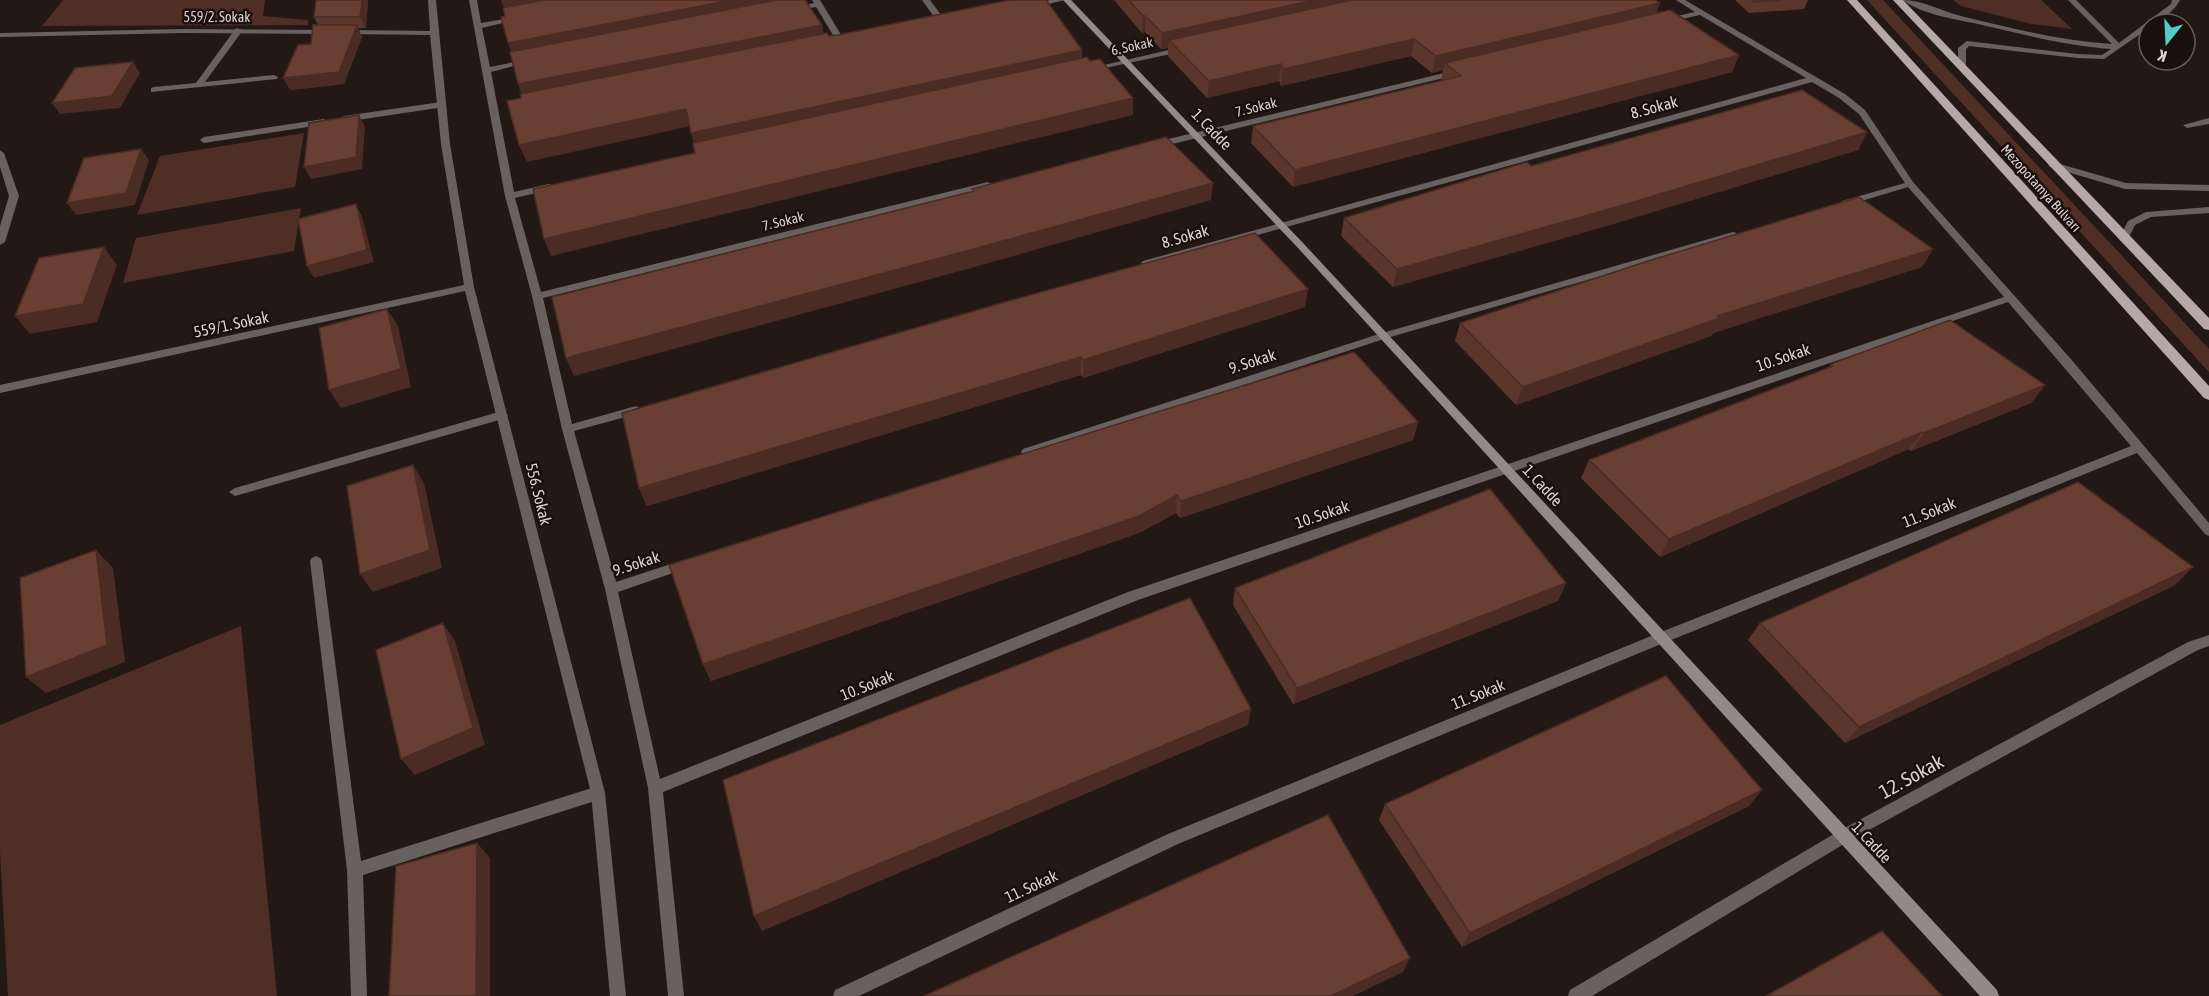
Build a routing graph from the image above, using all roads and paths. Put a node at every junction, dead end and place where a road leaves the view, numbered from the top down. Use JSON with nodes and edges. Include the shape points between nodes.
{"nodes":[{"id":1,"x":432,"y":0,"type":"edge"},
{"id":2,"x":473,"y":0,"type":"edge"},
{"id":3,"x":926,"y":0,"type":"edge"},
{"id":4,"x":1061,"y":0,"type":"edge"},
{"id":5,"x":1066,"y":0,"type":"edge"},
{"id":6,"x":1680,"y":0,"type":"edge"},
{"id":7,"x":1852,"y":0,"type":"edge"},
{"id":8,"x":1898,"y":0,"type":"edge"},
{"id":9,"x":1907,"y":0,"type":"edge"},
{"id":10,"x":2072,"y":0,"type":"edge"},
{"id":11,"x":2176,"y":0,"type":"edge"},
{"id":12,"x":817,"y":2,"type":"edge"},
{"id":13,"x":1018,"y":8,"type":"edge"},
{"id":14,"x":784,"y":11,"type":"edge"},
{"id":15,"x":1700,"y":13,"type":"junction"},
{"id":16,"x":524,"y":17,"type":"edge"},
{"id":17,"x":953,"y":21,"type":"edge"},
{"id":18,"x":943,"y":23,"type":"junction"},
{"id":19,"x":1654,"y":24,"type":"edge"},
{"id":20,"x":478,"y":26,"type":"junction"},
{"id":21,"x":932,"y":26,"type":"edge"},
{"id":22,"x":239,"y":30,"type":"junction"},
{"id":23,"x":434,"y":33,"type":"junction"},
{"id":24,"x":0,"y":35,"type":"edge"},
{"id":25,"x":854,"y":41,"type":"edge"},
{"id":26,"x":842,"y":43,"type":"junction"},
{"id":27,"x":831,"y":45,"type":"edge"},
{"id":28,"x":1193,"y":46,"type":"edge"},
{"id":29,"x":2119,"y":47,"type":"junction"},
{"id":30,"x":544,"y":58,"type":"edge"},
{"id":31,"x":1125,"y":61,"type":"junction"},
{"id":32,"x":1962,"y":68,"type":"junction"},
{"id":33,"x":487,"y":69,"type":"junction"},
{"id":34,"x":1471,"y":69,"type":"edge"},
{"id":35,"x":1078,"y":71,"type":"edge"},
{"id":36,"x":274,"y":77,"type":"dead end"},
{"id":37,"x":1812,"y":79,"type":"junction"},
{"id":38,"x":199,"y":85,"type":"junction"},
{"id":39,"x":154,"y":90,"type":"dead end"},
{"id":40,"x":441,"y":105,"type":"junction"},
{"id":41,"x":2209,"y":121,"type":"edge"},
{"id":42,"x":2187,"y":125,"type":"dead end"},
{"id":43,"x":1196,"y":136,"type":"junction"},
{"id":44,"x":204,"y":140,"type":"dead end"},
{"id":45,"x":1150,"y":147,"type":"edge"},
{"id":46,"x":0,"y":153,"type":"edge"},
{"id":47,"x":2053,"y":165,"type":"junction"},
{"id":48,"x":1000,"y":183,"type":"edge"},
{"id":49,"x":1910,"y":184,"type":"junction"},
{"id":50,"x":556,"y":186,"type":"edge"},
{"id":51,"x":2209,"y":188,"type":"edge"},
{"id":52,"x":510,"y":196,"type":"junction"},
{"id":53,"x":1830,"y":207,"type":"edge"},
{"id":54,"x":2209,"y":210,"type":"edge"},
{"id":55,"x":1281,"y":225,"type":"junction"},
{"id":56,"x":1750,"y":230,"type":"edge"},
{"id":57,"x":2124,"y":239,"type":"junction"},
{"id":58,"x":0,"y":242,"type":"edge"},
{"id":59,"x":1131,"y":267,"type":"edge"},
{"id":60,"x":469,"y":287,"type":"junction"},
{"id":61,"x":537,"y":296,"type":"junction"},
{"id":62,"x":2010,"y":298,"type":"junction"},
{"id":63,"x":2209,"y":327,"type":"edge"},
{"id":64,"x":1383,"y":336,"type":"junction"},
{"id":65,"x":0,"y":389,"type":"edge"},
{"id":66,"x":2209,"y":395,"type":"edge"},
{"id":67,"x":648,"y":406,"type":"edge"},
{"id":68,"x":502,"y":415,"type":"junction"},
{"id":69,"x":568,"y":429,"type":"junction"},
{"id":70,"x":2139,"y":448,"type":"junction"},
{"id":71,"x":1020,"y":455,"type":"edge"},
{"id":72,"x":1505,"y":468,"type":"junction"},
{"id":73,"x":235,"y":492,"type":"dead end"},
{"id":74,"x":2209,"y":531,"type":"edge"},
{"id":75,"x":702,"y":559,"type":"edge"},
{"id":76,"x":316,"y":561,"type":"dead end"},
{"id":77,"x":611,"y":588,"type":"junction"},
{"id":78,"x":1661,"y":638,"type":"junction"},
{"id":79,"x":2209,"y":640,"type":"edge"},
{"id":80,"x":655,"y":788,"type":"junction"},
{"id":81,"x":597,"y":794,"type":"junction"},
{"id":82,"x":1844,"y":836,"type":"junction"},
{"id":83,"x":355,"y":870,"type":"junction"},
{"id":84,"x":359,"y":996,"type":"edge"},
{"id":85,"x":618,"y":996,"type":"edge"},
{"id":86,"x":676,"y":996,"type":"edge"},
{"id":87,"x":842,"y":996,"type":"edge"},
{"id":88,"x":1576,"y":996,"type":"edge"},
{"id":89,"x":1991,"y":996,"type":"edge"}],
"edges":[{"from":1,"to":23,"type":"street","name":"556. Sokak"},
{"from":2,"to":20,"type":"street"},
{"from":3,"to":18,"type":"street"},
{"from":4,"to":13,"type":"street"},
{"from":5,"to":31,"type":"street","name":"1. Cadde"},
{"from":6,"to":15,"type":"street"},
{"from":7,"to":66,"type":"main road","name":"Mezopotamya Bulvarı"},
{"from":8,"to":32,"type":"main road","name":"Mezopotamya Bulvarı"},
{"from":9,"to":29,"type":"street","via":[[1952,16],[2021,32],[2085,45]]},
{"from":10,"to":29,"type":"street"},
{"from":11,"to":29,"type":"street"},
{"from":12,"to":14,"type":"street"},
{"from":12,"to":26,"type":"street"},
{"from":15,"to":19,"type":"street"},
{"from":15,"to":37,"type":"street"},
{"from":16,"to":20,"type":"street"},
{"from":17,"to":18,"type":"street"},
{"from":18,"to":21,"type":"street"},
{"from":20,"to":33,"type":"street"},
{"from":22,"to":23,"type":"street","name":"559/2. Sokak"},
{"from":22,"to":24,"type":"street","name":"559/2. Sokak"},
{"from":22,"to":38,"type":"street"},
{"from":23,"to":40,"type":"street","name":"556. Sokak"},
{"from":25,"to":26,"type":"street"},
{"from":26,"to":27,"type":"street"},
{"from":28,"to":31,"type":"street","name":"6. Sokak"},
{"from":29,"to":32,"type":"street","via":[[2104,57],[1967,43],[1962,48]]},
{"from":30,"to":33,"type":"street"},
{"from":31,"to":35,"type":"street","name":"6. Sokak"},
{"from":31,"to":43,"type":"street","name":"1. Cadde"},
{"from":32,"to":47,"type":"main road","name":"Mezopotamya Bulvarı"},
{"from":33,"to":52,"type":"street","via":[[502,110]]},
{"from":34,"to":43,"type":"street","name":"7. Sokak"},
{"from":36,"to":38,"type":"street"},
{"from":37,"to":49,"type":"street","via":[[1862,112]]},
{"from":37,"to":55,"type":"street","name":"8. Sokak"},
{"from":38,"to":39,"type":"street"},
{"from":40,"to":44,"type":"street"},
{"from":40,"to":60,"type":"street","name":"556. Sokak"},
{"from":41,"to":42,"type":"street"},
{"from":43,"to":45,"type":"street","name":"7. Sokak"},
{"from":43,"to":55,"type":"street","name":"1. Cadde"},
{"from":46,"to":58,"type":"street","via":[[14,195]]},
{"from":47,"to":51,"type":"street","via":[[2125,186]]},
{"from":47,"to":57,"type":"main road","name":"Mezopotamya Bulvarı"},
{"from":48,"to":61,"type":"street","name":"7. Sokak"},
{"from":49,"to":53,"type":"street"},
{"from":49,"to":62,"type":"street"},
{"from":50,"to":52,"type":"street"},
{"from":52,"to":61,"type":"street"},
{"from":54,"to":57,"type":"street","via":[[2149,214],[2131,223]]},
{"from":55,"to":59,"type":"street","name":"8. Sokak"},
{"from":55,"to":64,"type":"street","name":"1. Cadde"},
{"from":56,"to":64,"type":"street","name":"9. Sokak"},
{"from":57,"to":63,"type":"main road","name":"Mezopotamya Bulvarı"},
{"from":60,"to":65,"type":"street","name":"559/1. Sokak"},
{"from":60,"to":68,"type":"street","name":"556. Sokak"},
{"from":61,"to":69,"type":"street"},
{"from":62,"to":70,"type":"street"},
{"from":62,"to":72,"type":"street","name":"10. Sokak"},
{"from":64,"to":71,"type":"street","name":"9. Sokak"},
{"from":64,"to":72,"type":"street","name":"1. Cadde"},
{"from":67,"to":69,"type":"street"},
{"from":68,"to":73,"type":"street"},
{"from":68,"to":81,"type":"street","name":"556. Sokak"},
{"from":69,"to":77,"type":"street"},
{"from":70,"to":74,"type":"street"},
{"from":70,"to":78,"type":"street","name":"11. Sokak"},
{"from":72,"to":78,"type":"street","name":"1. Cadde"},
{"from":72,"to":80,"type":"street","name":"10. Sokak","via":[[1133,596]]},
{"from":75,"to":77,"type":"street","name":"9. Sokak"},
{"from":76,"to":83,"type":"street"},
{"from":77,"to":80,"type":"street"},
{"from":78,"to":82,"type":"street","name":"1. Cadde"},
{"from":78,"to":87,"type":"street","name":"11. Sokak","via":[[1173,839]]},
{"from":79,"to":82,"type":"street","name":"12. Sokak"},
{"from":80,"to":86,"type":"street"},
{"from":81,"to":83,"type":"street"},
{"from":81,"to":85,"type":"street","name":"556. Sokak"},
{"from":82,"to":88,"type":"street","name":"12. Sokak"},
{"from":82,"to":89,"type":"street","name":"1. Cadde"},
{"from":83,"to":84,"type":"street"}]}
